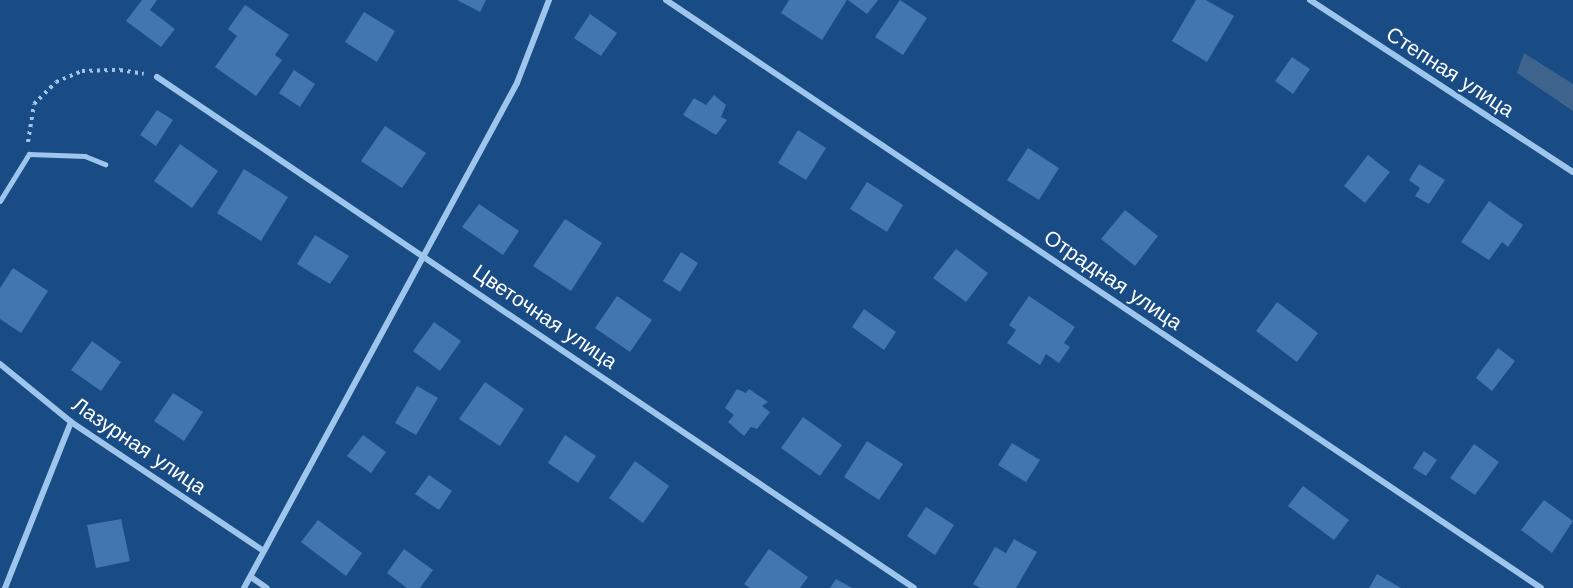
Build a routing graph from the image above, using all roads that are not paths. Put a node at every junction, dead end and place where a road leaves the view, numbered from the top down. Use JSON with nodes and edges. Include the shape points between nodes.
{"nodes":[{"id":1,"x":549,"y":0,"type":"edge"},
{"id":2,"x":666,"y":0,"type":"edge"},
{"id":3,"x":1310,"y":0,"type":"edge"},
{"id":4,"x":157,"y":77,"type":"road end"},
{"id":5,"x":105,"y":164,"type":"dead end"},
{"id":6,"x":1573,"y":172,"type":"edge"},
{"id":7,"x":0,"y":201,"type":"edge"},
{"id":8,"x":423,"y":254,"type":"junction"},
{"id":9,"x":0,"y":364,"type":"edge"},
{"id":10,"x":71,"y":422,"type":"junction"},
{"id":11,"x":262,"y":550,"type":"junction"},
{"id":12,"x":250,"y":577,"type":"junction"},
{"id":13,"x":5,"y":588,"type":"edge"},
{"id":14,"x":244,"y":588,"type":"edge"},
{"id":15,"x":267,"y":588,"type":"edge"},
{"id":16,"x":914,"y":588,"type":"edge"},
{"id":17,"x":1541,"y":588,"type":"edge"}],
"edges":[{"from":1,"to":8,"type":"street","via":[[517,82]]},
{"from":2,"to":17,"type":"street","name":"Отрадная улица"},
{"from":3,"to":6,"type":"street","name":"Степная улица"},
{"from":4,"to":8,"type":"street","name":"Цветочная улица"},
{"from":5,"to":7,"type":"lane","via":[[86,156],[29,154]]},
{"from":8,"to":11,"type":"street"},
{"from":8,"to":16,"type":"street","name":"Цветочная улица"},
{"from":9,"to":10,"type":"street","name":"Лазурная улица"},
{"from":10,"to":11,"type":"street","name":"Лазурная улица"},
{"from":10,"to":13,"type":"street"},
{"from":11,"to":12,"type":"street"},
{"from":12,"to":14,"type":"street"},
{"from":12,"to":15,"type":"street"}]}
